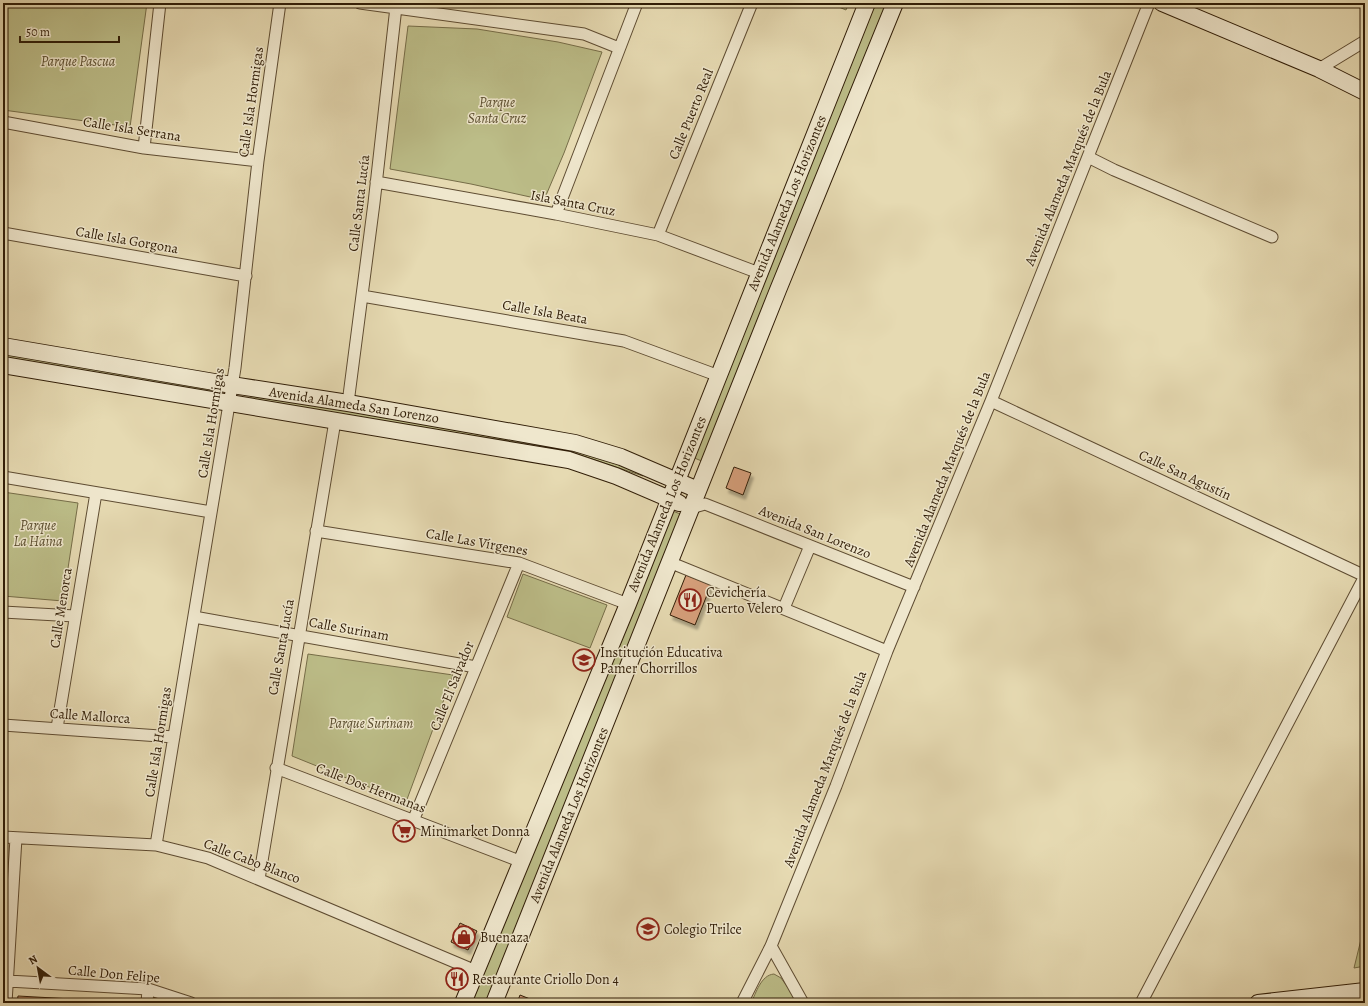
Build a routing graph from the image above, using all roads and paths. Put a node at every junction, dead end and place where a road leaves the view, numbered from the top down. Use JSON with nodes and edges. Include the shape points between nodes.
{"nodes":[{"id":1,"x":160,"y":3,"type":"edge"},
{"id":2,"x":280,"y":3,"type":"edge"},
{"id":3,"x":360,"y":3,"type":"edge"},
{"id":4,"x":637,"y":3,"type":"edge"},
{"id":5,"x":752,"y":3,"type":"edge"},
{"id":6,"x":867,"y":3,"type":"edge"},
{"id":7,"x":895,"y":3,"type":"edge"},
{"id":8,"x":1149,"y":3,"type":"edge"},
{"id":9,"x":1162,"y":3,"type":"edge"},
{"id":10,"x":396,"y":7,"type":"junction"},
{"id":11,"x":1365,"y":41,"type":"edge"},
{"id":12,"x":619,"y":48,"type":"junction"},
{"id":13,"x":1319,"y":69,"type":"junction"},
{"id":14,"x":1365,"y":92,"type":"edge"},
{"id":15,"x":3,"y":122,"type":"edge"},
{"id":16,"x":144,"y":148,"type":"junction"},
{"id":17,"x":1088,"y":156,"type":"junction"},
{"id":18,"x":258,"y":161,"type":"junction"},
{"id":19,"x":376,"y":182,"type":"junction"},
{"id":20,"x":556,"y":214,"type":"junction"},
{"id":21,"x":3,"y":233,"type":"edge"},
{"id":22,"x":658,"y":236,"type":"junction"},
{"id":23,"x":1272,"y":237,"type":"dead end"},
{"id":24,"x":759,"y":272,"type":"junction"},
{"id":25,"x":246,"y":276,"type":"junction"},
{"id":26,"x":362,"y":296,"type":"junction"},
{"id":27,"x":3,"y":346,"type":"edge"},
{"id":28,"x":3,"y":365,"type":"edge"},
{"id":29,"x":719,"y":376,"type":"junction"},
{"id":30,"x":232,"y":385,"type":"junction"},
{"id":31,"x":991,"y":401,"type":"junction"},
{"id":32,"x":230,"y":403,"type":"junction"},
{"id":33,"x":348,"y":403,"type":"junction"},
{"id":34,"x":334,"y":421,"type":"junction"},
{"id":35,"x":3,"y":477,"type":"edge"},
{"id":36,"x":677,"y":480,"type":"junction"},
{"id":37,"x":96,"y":493,"type":"junction"},
{"id":38,"x":670,"y":498,"type":"junction"},
{"id":39,"x":698,"y":500,"type":"junction"},
{"id":40,"x":211,"y":512,"type":"junction"},
{"id":41,"x":316,"y":531,"type":"junction"},
{"id":42,"x":810,"y":546,"type":"junction"},
{"id":43,"x":669,"y":562,"type":"junction"},
{"id":44,"x":519,"y":563,"type":"junction"},
{"id":45,"x":1365,"y":576,"type":"edge"},
{"id":46,"x":914,"y":587,"type":"junction"},
{"id":47,"x":628,"y":604,"type":"junction"},
{"id":48,"x":784,"y":608,"type":"junction"},
{"id":49,"x":3,"y":612,"type":"edge"},
{"id":50,"x":75,"y":616,"type":"junction"},
{"id":51,"x":194,"y":617,"type":"junction"},
{"id":52,"x":299,"y":636,"type":"junction"},
{"id":53,"x":887,"y":651,"type":"junction"},
{"id":54,"x":476,"y":667,"type":"junction"},
{"id":55,"x":3,"y":725,"type":"edge"},
{"id":56,"x":57,"y":728,"type":"junction"},
{"id":57,"x":174,"y":737,"type":"junction"},
{"id":58,"x":276,"y":768,"type":"junction"},
{"id":59,"x":413,"y":821,"type":"junction"},
{"id":60,"x":3,"y":837,"type":"edge"},
{"id":61,"x":16,"y":838,"type":"junction"},
{"id":62,"x":156,"y":845,"type":"junction"},
{"id":63,"x":522,"y":862,"type":"junction"},
{"id":64,"x":260,"y":879,"type":"junction"},
{"id":65,"x":771,"y":946,"type":"junction"},
{"id":66,"x":476,"y":971,"type":"junction"},
{"id":67,"x":8,"y":981,"type":"junction"},
{"id":68,"x":148,"y":989,"type":"junction"},
{"id":69,"x":1365,"y":991,"type":"edge"},
{"id":70,"x":6,"y":1003,"type":"edge"},
{"id":71,"x":147,"y":1003,"type":"edge"},
{"id":72,"x":191,"y":1003,"type":"edge"},
{"id":73,"x":463,"y":1003,"type":"edge"},
{"id":74,"x":494,"y":1003,"type":"edge"},
{"id":75,"x":742,"y":1003,"type":"edge"},
{"id":76,"x":803,"y":1003,"type":"edge"},
{"id":77,"x":1142,"y":1003,"type":"edge"},
{"id":78,"x":1258,"y":1003,"type":"edge"}],
"edges":[{"from":1,"to":16,"type":"street"},
{"from":2,"to":18,"type":"street","name":"Calle Isla Hormigas"},
{"from":3,"to":10,"type":"street"},
{"from":4,"to":12,"type":"street"},
{"from":5,"to":22,"type":"street","name":"Calle Puerto Real"},
{"from":6,"to":24,"type":"main road","name":"Avenida Alameda Los Horizontes"},
{"from":7,"to":39,"type":"main road","name":"Avenida Alameda Los Horizontes"},
{"from":8,"to":17,"type":"street","name":"Avenida Alameda Marqués de la Bula"},
{"from":9,"to":13,"type":"main road"},
{"from":10,"to":12,"type":"street","via":[[584,34]]},
{"from":10,"to":19,"type":"street","name":"Calle Santa Lucía"},
{"from":11,"to":13,"type":"street"},
{"from":12,"to":20,"type":"street"},
{"from":13,"to":14,"type":"main road"},
{"from":15,"to":16,"type":"street","name":"Calle Isla Serrana"},
{"from":16,"to":18,"type":"street","name":"Calle Isla Serrana"},
{"from":17,"to":23,"type":"street","via":[[1114,170]]},
{"from":17,"to":31,"type":"street","name":"Avenida Alameda Marqués de la Bula"},
{"from":18,"to":25,"type":"street","name":"Calle Isla Hormigas"},
{"from":19,"to":20,"type":"street","name":"Isla Santa Cruz"},
{"from":19,"to":26,"type":"street","name":"Calle Santa Lucía"},
{"from":20,"to":22,"type":"street","name":"Isla Santa Cruz"},
{"from":21,"to":25,"type":"street","name":"Calle Isla Gorgona"},
{"from":22,"to":24,"type":"street","name":"Isla Santa Cruz"},
{"from":24,"to":29,"type":"main road","name":"Avenida Alameda Los Horizontes"},
{"from":25,"to":30,"type":"street","name":"Calle Isla Hormigas"},
{"from":26,"to":29,"type":"street","name":"Calle Isla Beata","via":[[624,341]]},
{"from":26,"to":33,"type":"street","name":"Calle Santa Lucía"},
{"from":27,"to":30,"type":"main road","name":"Avenida Alameda San Lorenzo"},
{"from":28,"to":32,"type":"main road","name":"Avenida Alameda San Lorenzo"},
{"from":29,"to":36,"type":"main road","name":"Avenida Alameda Los Horizontes"},
{"from":30,"to":32,"type":"street","name":"Calle Isla Hormigas"},
{"from":30,"to":33,"type":"main road","name":"Avenida Alameda San Lorenzo"},
{"from":31,"to":45,"type":"street","name":"Calle San Agustín"},
{"from":31,"to":46,"type":"street","name":"Avenida Alameda Marqués de la Bula"},
{"from":32,"to":34,"type":"main road","name":"Avenida Alameda San Lorenzo"},
{"from":32,"to":40,"type":"street","name":"Calle Isla Hormigas"},
{"from":33,"to":36,"type":"main road","name":"Avenida Alameda San Lorenzo","via":[[575,443],[621,457]]},
{"from":34,"to":38,"type":"main road","name":"Avenida Alameda San Lorenzo","via":[[569,460]]},
{"from":34,"to":41,"type":"street","name":"Calle Santa Lucía"},
{"from":35,"to":37,"type":"street"},
{"from":36,"to":38,"type":"main road","name":"Avenida Alameda Los Horizontes"},
{"from":36,"to":39,"type":"main road","name":"Avenida Alameda San Lorenzo"},
{"from":37,"to":40,"type":"street"},
{"from":37,"to":50,"type":"street","name":"Calle Menorca"},
{"from":38,"to":39,"type":"main road","name":"Avenida Alameda San Lorenzo"},
{"from":38,"to":47,"type":"main road","name":"Avenida Alameda Los Horizontes"},
{"from":39,"to":42,"type":"street","name":"Avenida San Lorenzo"},
{"from":39,"to":43,"type":"main road","name":"Avenida Alameda Los Horizontes"},
{"from":40,"to":51,"type":"street","name":"Calle Isla Hormigas"},
{"from":41,"to":44,"type":"street","name":"Calle Las Vírgenes"},
{"from":41,"to":52,"type":"street","name":"Calle Santa Lucía"},
{"from":42,"to":46,"type":"street","name":"Avenida San Lorenzo"},
{"from":42,"to":48,"type":"street"},
{"from":43,"to":48,"type":"street"},
{"from":43,"to":74,"type":"main road","name":"Avenida Alameda Los Horizontes"},
{"from":44,"to":47,"type":"street","name":"Calle Las Vírgenes"},
{"from":44,"to":54,"type":"street","name":"Calle El Salvador"},
{"from":45,"to":77,"type":"street"},
{"from":46,"to":53,"type":"street","name":"Avenida Alameda Marqués de la Bula"},
{"from":47,"to":63,"type":"main road","name":"Avenida Alameda Los Horizontes"},
{"from":48,"to":53,"type":"street"},
{"from":49,"to":50,"type":"street"},
{"from":50,"to":56,"type":"street","name":"Calle Menorca"},
{"from":51,"to":52,"type":"street","name":"Calle Surinam"},
{"from":51,"to":57,"type":"street","name":"Calle Isla Hormigas"},
{"from":52,"to":54,"type":"street","name":"Calle Surinam"},
{"from":52,"to":58,"type":"street","name":"Calle Santa Lucía"},
{"from":53,"to":65,"type":"street","name":"Avenida Alameda Marqués de la Bula"},
{"from":54,"to":59,"type":"street","name":"Calle El Salvador"},
{"from":55,"to":56,"type":"street","name":"Calle Mallorca"},
{"from":56,"to":57,"type":"street","name":"Calle Mallorca"},
{"from":57,"to":62,"type":"street","name":"Calle Isla Hormigas"},
{"from":58,"to":59,"type":"street","name":"Calle Dos Hermanas"},
{"from":58,"to":64,"type":"street","name":"Calle Santa Lucía"},
{"from":59,"to":63,"type":"street","name":"Calle Dos Hermanas"},
{"from":60,"to":61,"type":"street","name":"Calle Cabo Blanco"},
{"from":61,"to":62,"type":"street","name":"Calle Cabo Blanco"},
{"from":61,"to":67,"type":"street"},
{"from":62,"to":64,"type":"street","name":"Calle Cabo Blanco","via":[[208,858]]},
{"from":63,"to":66,"type":"main road","name":"Avenida Alameda Los Horizontes"},
{"from":64,"to":66,"type":"street","name":"Calle Cabo Blanco"},
{"from":65,"to":75,"type":"street","name":"Avenida Alameda Marqués de la Bula"},
{"from":65,"to":76,"type":"street"},
{"from":66,"to":73,"type":"main road","name":"Avenida Alameda Los Horizontes"},
{"from":67,"to":68,"type":"street","name":"Calle Don Felipe"},
{"from":67,"to":70,"type":"street"},
{"from":68,"to":71,"type":"street"},
{"from":68,"to":72,"type":"street","name":"Calle Don Felipe"},
{"from":69,"to":78,"type":"main road"}]}
